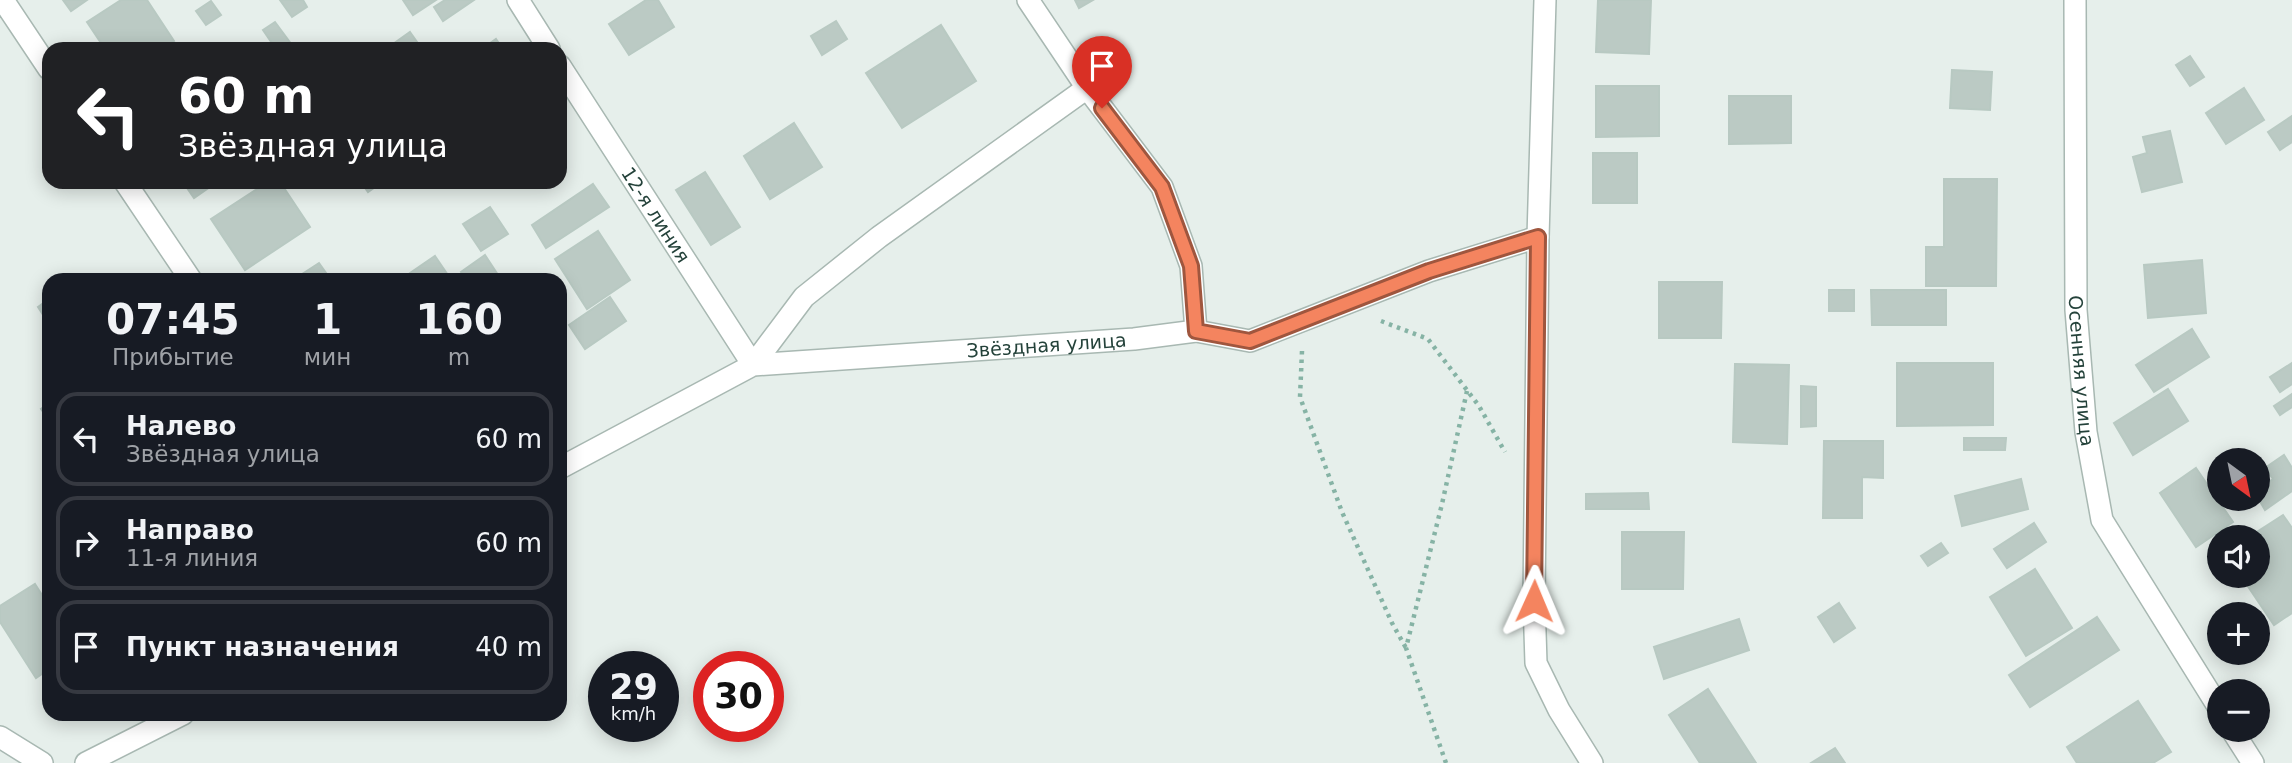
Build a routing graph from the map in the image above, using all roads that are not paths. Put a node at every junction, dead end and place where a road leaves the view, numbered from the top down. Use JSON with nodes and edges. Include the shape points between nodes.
{"nodes":[{"id":1,"x":3,"y":0,"type":"edge"},
{"id":2,"x":518,"y":0,"type":"edge"},
{"id":3,"x":1028,"y":0,"type":"edge"},
{"id":4,"x":1545,"y":0,"type":"edge"},
{"id":5,"x":2075,"y":0,"type":"edge"},
{"id":6,"x":545,"y":42,"type":"edge"},
{"id":7,"x":42,"y":58,"type":"edge"},
{"id":8,"x":567,"y":77,"type":"edge"},
{"id":9,"x":1087,"y":88,"type":"junction"},
{"id":10,"x":130,"y":189,"type":"edge"},
{"id":11,"x":1538,"y":237,"type":"junction"},
{"id":12,"x":186,"y":273,"type":"edge"},
{"id":13,"x":1196,"y":331,"type":"junction"},
{"id":14,"x":753,"y":365,"type":"junction"},
{"id":15,"x":567,"y":464,"type":"edge"},
{"id":16,"x":2207,"y":689,"type":"edge"},
{"id":17,"x":169,"y":721,"type":"edge"},
{"id":18,"x":0,"y":737,"type":"edge"},
{"id":19,"x":2240,"y":742,"type":"edge"},
{"id":20,"x":42,"y":763,"type":"edge"},
{"id":21,"x":86,"y":763,"type":"edge"},
{"id":22,"x":1592,"y":763,"type":"edge"},
{"id":23,"x":2253,"y":763,"type":"edge"}],
"edges":[{"from":1,"to":7,"type":"street"},
{"from":2,"to":6,"type":"street"},
{"from":3,"to":9,"type":"street"},
{"from":4,"to":11,"type":"street"},
{"from":5,"to":16,"type":"street","name":"Осенняя улица","via":[[2076,310],[2086,432],[2102,520]]},
{"from":8,"to":14,"type":"street","name":"12-я линия"},
{"from":9,"to":13,"type":"street","via":[[1162,187],[1191,266]]},
{"from":9,"to":14,"type":"street","via":[[879,236],[804,297]]},
{"from":10,"to":12,"type":"street"},
{"from":11,"to":13,"type":"street","name":"Звёздная улица","via":[[1429,271],[1250,341]]},
{"from":11,"to":22,"type":"street","via":[[1536,663]]},
{"from":13,"to":14,"type":"street","name":"Звёздная улица"},
{"from":14,"to":15,"type":"street","name":"Звёздная улица"},
{"from":17,"to":21,"type":"street"},
{"from":18,"to":20,"type":"street"},
{"from":19,"to":23,"type":"street"}]}
